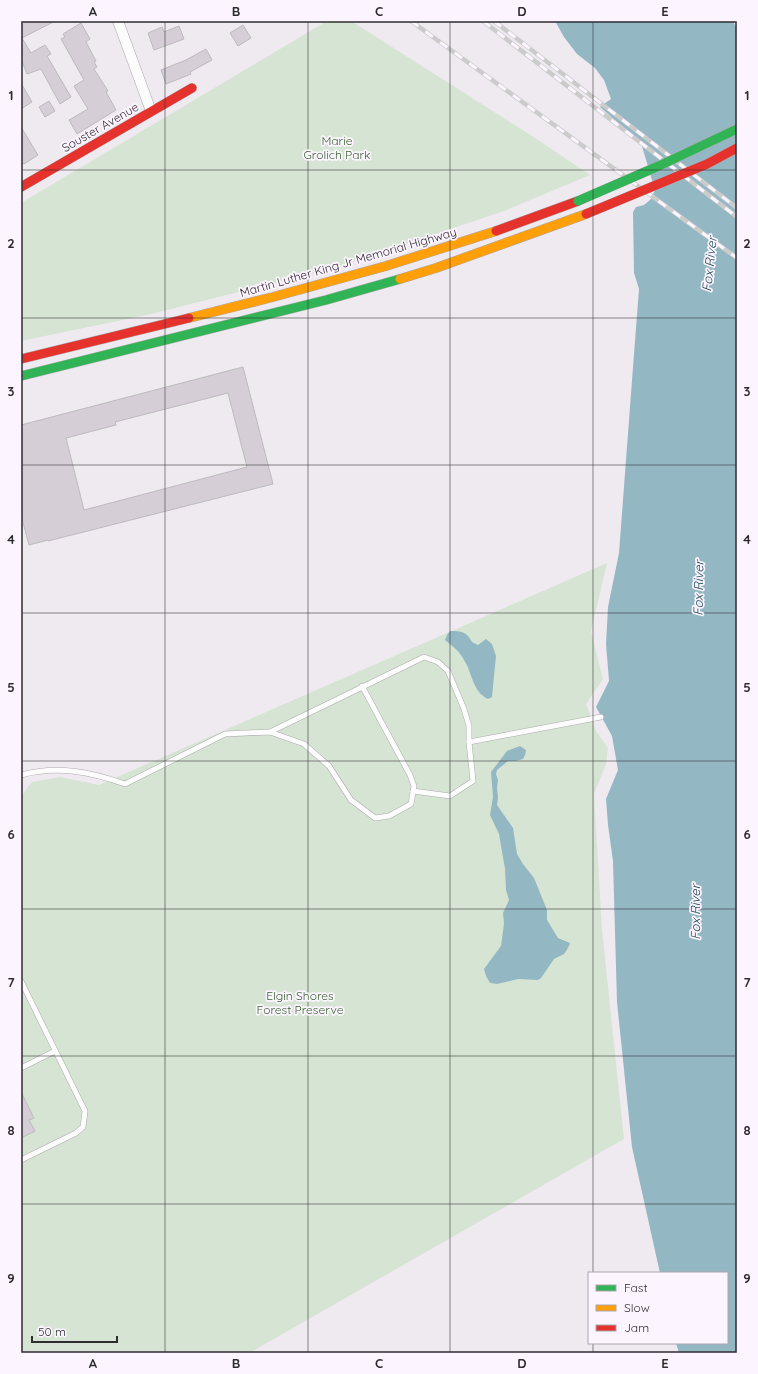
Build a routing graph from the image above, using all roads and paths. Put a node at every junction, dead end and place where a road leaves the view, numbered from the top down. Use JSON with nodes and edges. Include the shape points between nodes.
{"nodes":[{"id":1,"x":120,"y":22,"type":"edge"},
{"id":2,"x":192,"y":88,"type":"dead end"},
{"id":3,"x":151,"y":111,"type":"junction"},
{"id":4,"x":737,"y":129,"type":"edge"},
{"id":5,"x":737,"y":148,"type":"edge"},
{"id":6,"x":21,"y":187,"type":"edge"},
{"id":7,"x":97,"y":340,"type":"junction"},
{"id":8,"x":122,"y":351,"type":"junction"},
{"id":9,"x":21,"y":352,"type":"edge"},
{"id":10,"x":21,"y":359,"type":"edge"},
{"id":11,"x":21,"y":376,"type":"edge"},
{"id":12,"x":21,"y":383,"type":"edge"},
{"id":13,"x":362,"y":686,"type":"junction"},
{"id":14,"x":601,"y":716,"type":"dead end"},
{"id":15,"x":270,"y":732,"type":"junction"},
{"id":16,"x":469,"y":742,"type":"junction"},
{"id":17,"x":21,"y":774,"type":"edge"},
{"id":18,"x":413,"y":791,"type":"junction"},
{"id":19,"x":21,"y":981,"type":"edge"},
{"id":20,"x":55,"y":1051,"type":"junction"},
{"id":21,"x":21,"y":1068,"type":"edge"},
{"id":22,"x":21,"y":1160,"type":"edge"}],
"edges":[{"from":1,"to":3,"type":"street"},
{"from":2,"to":3,"type":"main road","name":"Souster Avenue"},
{"from":3,"to":6,"type":"main road","name":"Souster Avenue"},
{"from":4,"to":7,"type":"main road","name":"Martin Luther King Jr Memorial Highway","bridge":true,"via":[[578,201],[489,234],[273,297]]},
{"from":5,"to":8,"type":"main road","bridge":true,"via":[[707,164],[586,214],[429,270],[326,300]]},
{"from":7,"to":9,"type":"main road"},
{"from":7,"to":10,"type":"main road","name":"Martin Luther King Jr Memorial Highway"},
{"from":8,"to":11,"type":"main road"},
{"from":8,"to":12,"type":"main road"},
{"from":13,"to":15,"type":"lane"},
{"from":13,"to":16,"type":"lane","via":[[424,657],[438,662],[448,671],[464,709],[469,726]]},
{"from":13,"to":18,"type":"lane","via":[[410,775]]},
{"from":14,"to":16,"type":"lane"},
{"from":15,"to":17,"type":"lane","via":[[225,734],[125,784],[78,771],[37,770]]},
{"from":15,"to":18,"type":"lane","via":[[304,744],[329,766],[351,800],[375,818],[389,816],[410,804]]},
{"from":16,"to":18,"type":"lane","via":[[473,781],[450,796]]},
{"from":19,"to":20,"type":"lane"},
{"from":20,"to":21,"type":"lane"},
{"from":20,"to":22,"type":"lane","via":[[85,1112],[83,1127],[76,1133]]}]}
